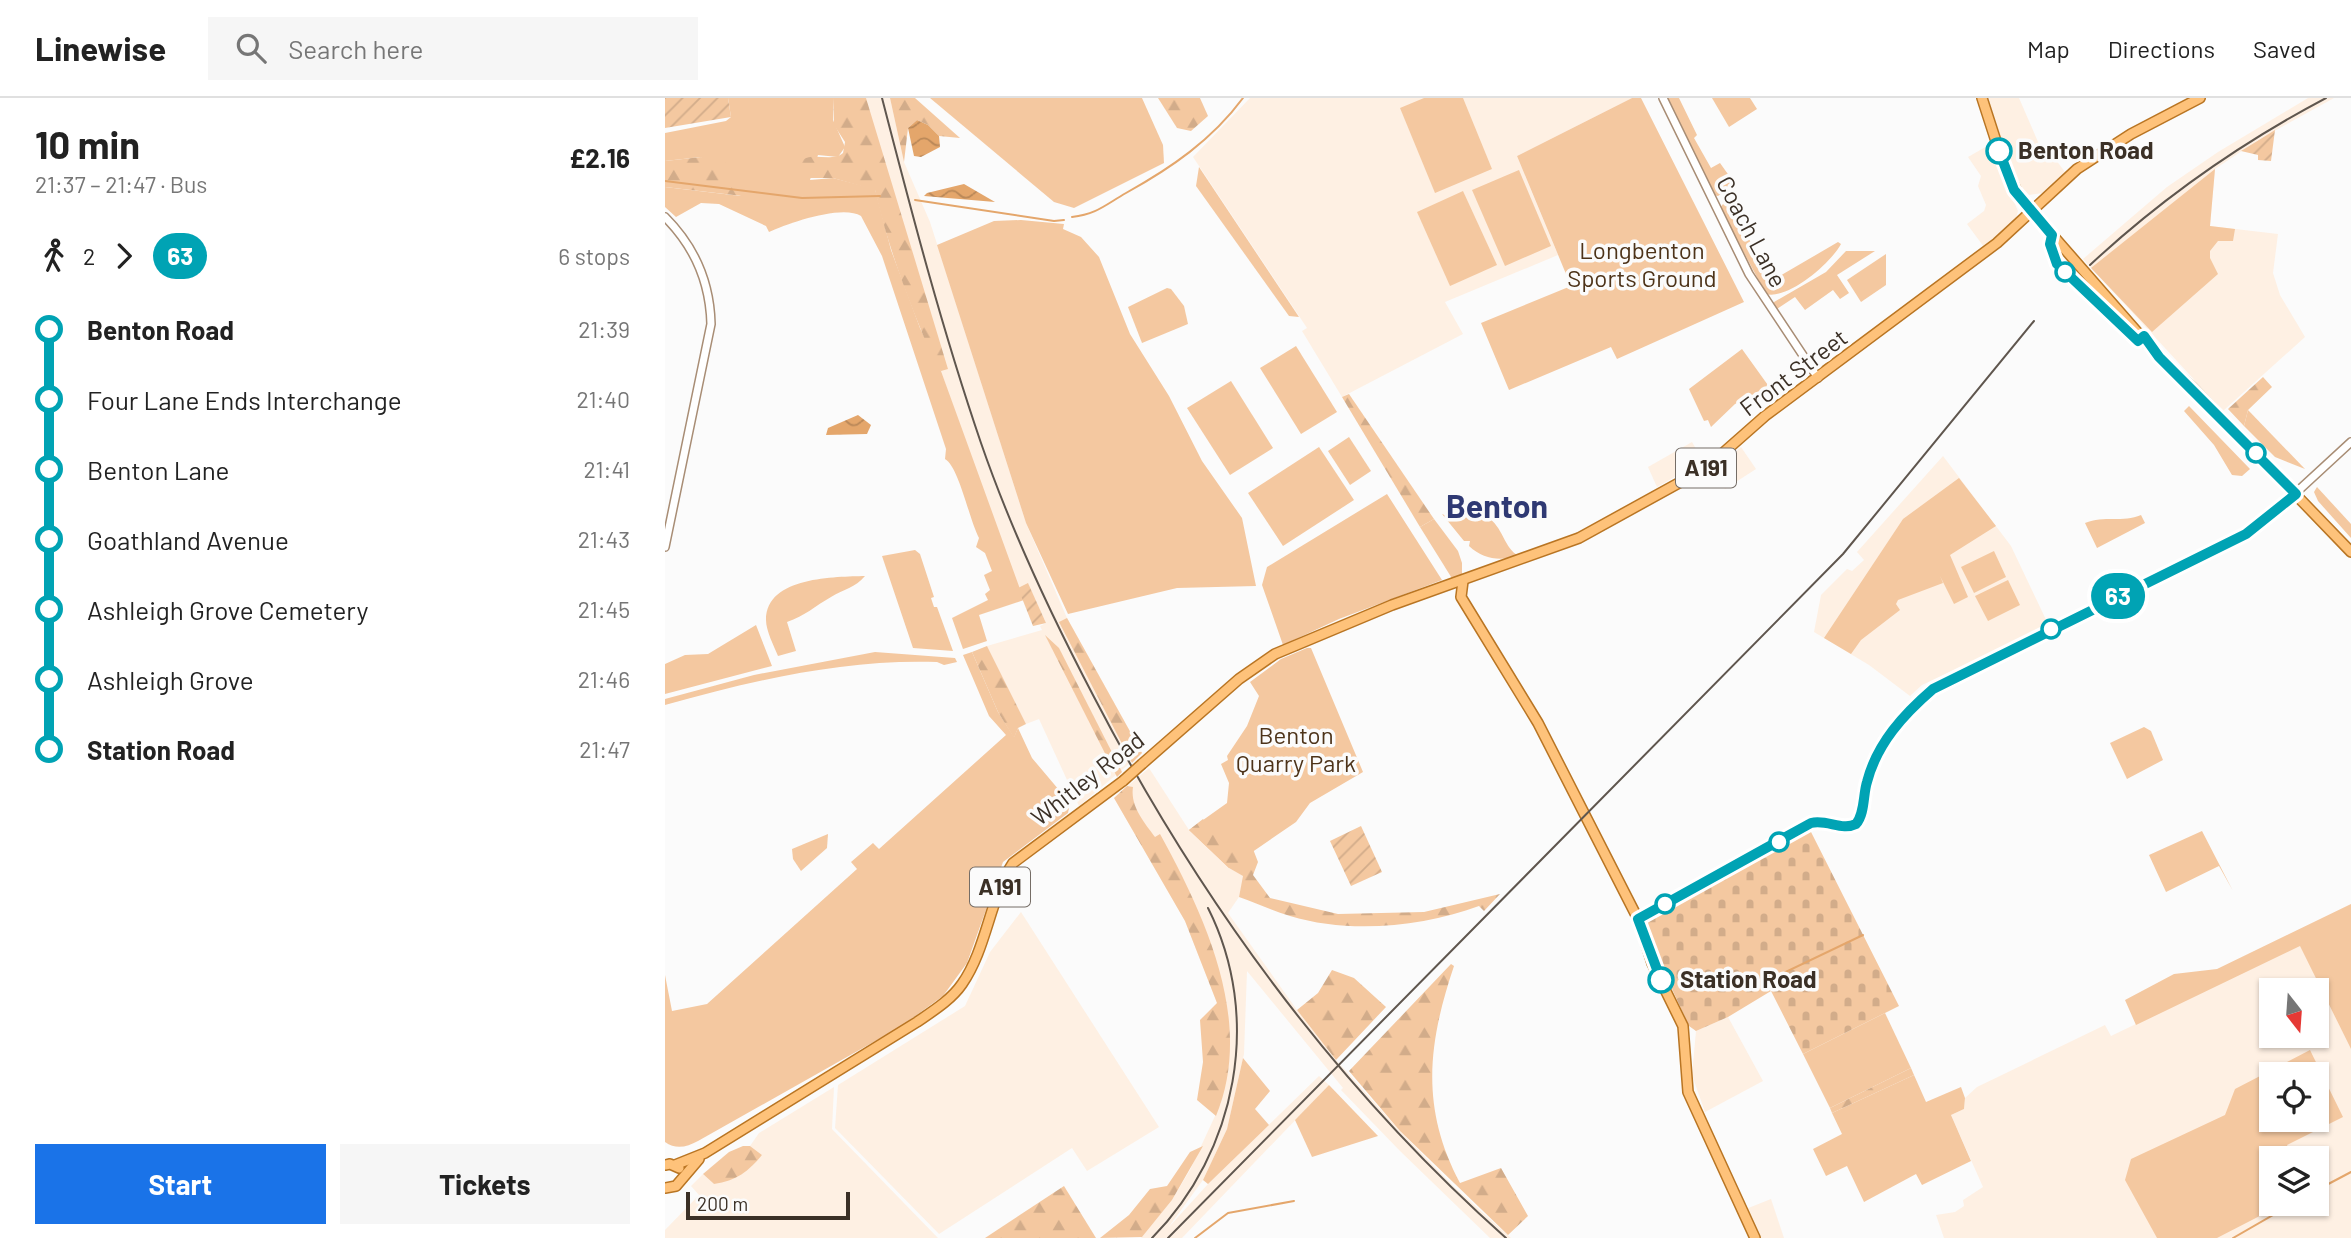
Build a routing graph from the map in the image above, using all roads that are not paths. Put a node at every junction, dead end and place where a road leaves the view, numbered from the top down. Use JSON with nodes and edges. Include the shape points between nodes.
{"nodes":[{"id":1,"x":1663,"y":98,"type":"edge"},
{"id":2,"x":1982,"y":98,"type":"edge"},
{"id":3,"x":2200,"y":98,"type":"edge"},
{"id":4,"x":2035,"y":216,"type":"junction"},
{"id":5,"x":665,"y":218,"type":"edge"},
{"id":6,"x":1818,"y":378,"type":"junction"},
{"id":7,"x":2351,"y":442,"type":"edge"},
{"id":8,"x":2296,"y":494,"type":"junction"},
{"id":9,"x":1579,"y":538,"type":"joint"},
{"id":10,"x":665,"y":547,"type":"edge"},
{"id":11,"x":2351,"y":552,"type":"edge"},
{"id":12,"x":1463,"y":581,"type":"junction"},
{"id":13,"x":1638,"y":919,"type":"junction"},
{"id":14,"x":705,"y":1153,"type":"junction"},
{"id":15,"x":669,"y":1163,"type":"edge"},
{"id":16,"x":682,"y":1177,"type":"junction"},
{"id":17,"x":667,"y":1190,"type":"edge"},
{"id":18,"x":1755,"y":1238,"type":"edge"}],
"edges":[{"from":1,"to":6,"type":"street","name":"Coach Lane","via":[[1749,274]]},
{"from":2,"to":4,"type":"main road","via":[[2004,166]]},
{"from":3,"to":4,"type":"main road","name":"Front Street","via":[[2114,144],[2065,179],[2040,203]]},
{"from":4,"to":6,"type":"main road","name":"Front Street","number":"A191"},
{"from":4,"to":8,"type":"main road","via":[[2159,357]]},
{"from":5,"to":10,"type":"street","via":[[696,259],[711,324]]},
{"from":6,"to":9,"type":"main road","name":"Front Street","number":"A191","via":[[1765,416],[1706,468]]},
{"from":7,"to":8,"type":"street"},
{"from":8,"to":11,"type":"main road"},
{"from":8,"to":13,"type":"street","via":[[2246,534],[1933,689],[1886,739],[1870,772],[1860,820],[1854,825],[1811,823]]},
{"from":9,"to":12,"type":"main road","name":"Whitley Road","number":"A191"},
{"from":12,"to":13,"type":"main road","via":[[1461,597],[1538,723]]},
{"from":12,"to":14,"type":"main road","name":"Whitley Road","number":"A191","bridge":true,"via":[[1372,613],[1269,658],[1239,679],[1123,781],[1013,863],[1003,878],[969,972],[949,998]]},
{"from":13,"to":18,"type":"main road","via":[[1652,962],[1683,1026],[1688,1092]]},
{"from":14,"to":15,"type":"main road","name":"Whitley Road","number":"A191"},
{"from":14,"to":16,"type":"main road","name":"Whitley Road","number":"A191"},
{"from":15,"to":16,"type":"main road","number":"A191"},
{"from":16,"to":17,"type":"main road","number":"A191"}]}
